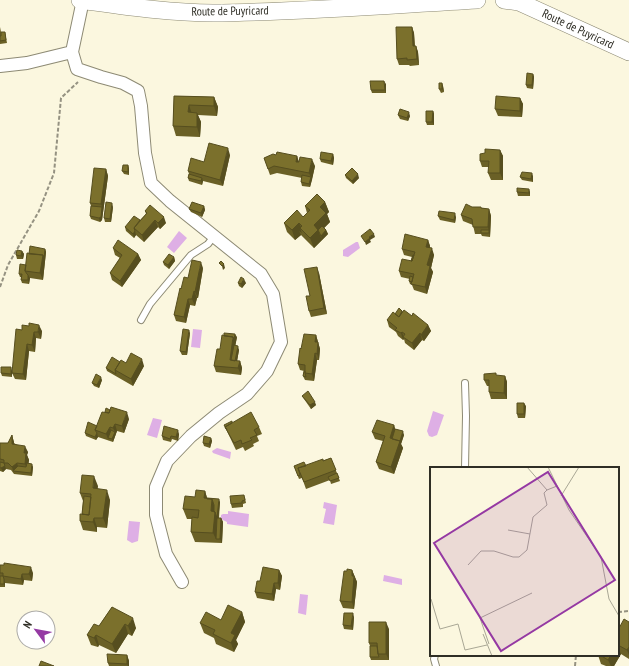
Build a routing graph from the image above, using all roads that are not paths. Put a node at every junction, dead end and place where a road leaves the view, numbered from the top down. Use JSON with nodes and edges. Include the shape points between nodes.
{"nodes":[{"id":1,"x":81,"y":0,"type":"edge"},
{"id":2,"x":477,"y":0,"type":"edge"},
{"id":3,"x":504,"y":0,"type":"edge"},
{"id":4,"x":133,"y":3,"type":"edge"},
{"id":5,"x":72,"y":52,"type":"junction"},
{"id":6,"x":629,"y":52,"type":"edge"},
{"id":7,"x":0,"y":66,"type":"edge"},
{"id":8,"x":214,"y":236,"type":"junction"},
{"id":9,"x":141,"y":320,"type":"dead end"},
{"id":10,"x":465,"y":383,"type":"dead end"},
{"id":11,"x":465,"y":467,"type":"edge"},
{"id":12,"x":182,"y":582,"type":"dead end"},
{"id":13,"x":435,"y":656,"type":"edge"},
{"id":14,"x":436,"y":666,"type":"edge"}],
"edges":[{"from":1,"to":4,"type":"main road","name":"Route de Puyricard"},
{"from":1,"to":5,"type":"street"},
{"from":2,"to":4,"type":"main road","name":"Route de Puyricard","via":[[213,13],[173,11]]},
{"from":3,"to":6,"type":"main road","name":"Route de Puyricard","via":[[519,2]]},
{"from":5,"to":7,"type":"street","via":[[27,63]]},
{"from":5,"to":8,"type":"street","via":[[77,69],[123,83],[138,91],[150,183]]},
{"from":8,"to":9,"type":"lane","via":[[208,244],[191,255],[150,304]]},
{"from":8,"to":12,"type":"street","via":[[261,274],[273,294],[281,342],[268,370],[247,394],[191,436],[167,461],[156,487],[156,515],[166,554]]},
{"from":10,"to":11,"type":"lane"},
{"from":13,"to":14,"type":"lane"}]}
